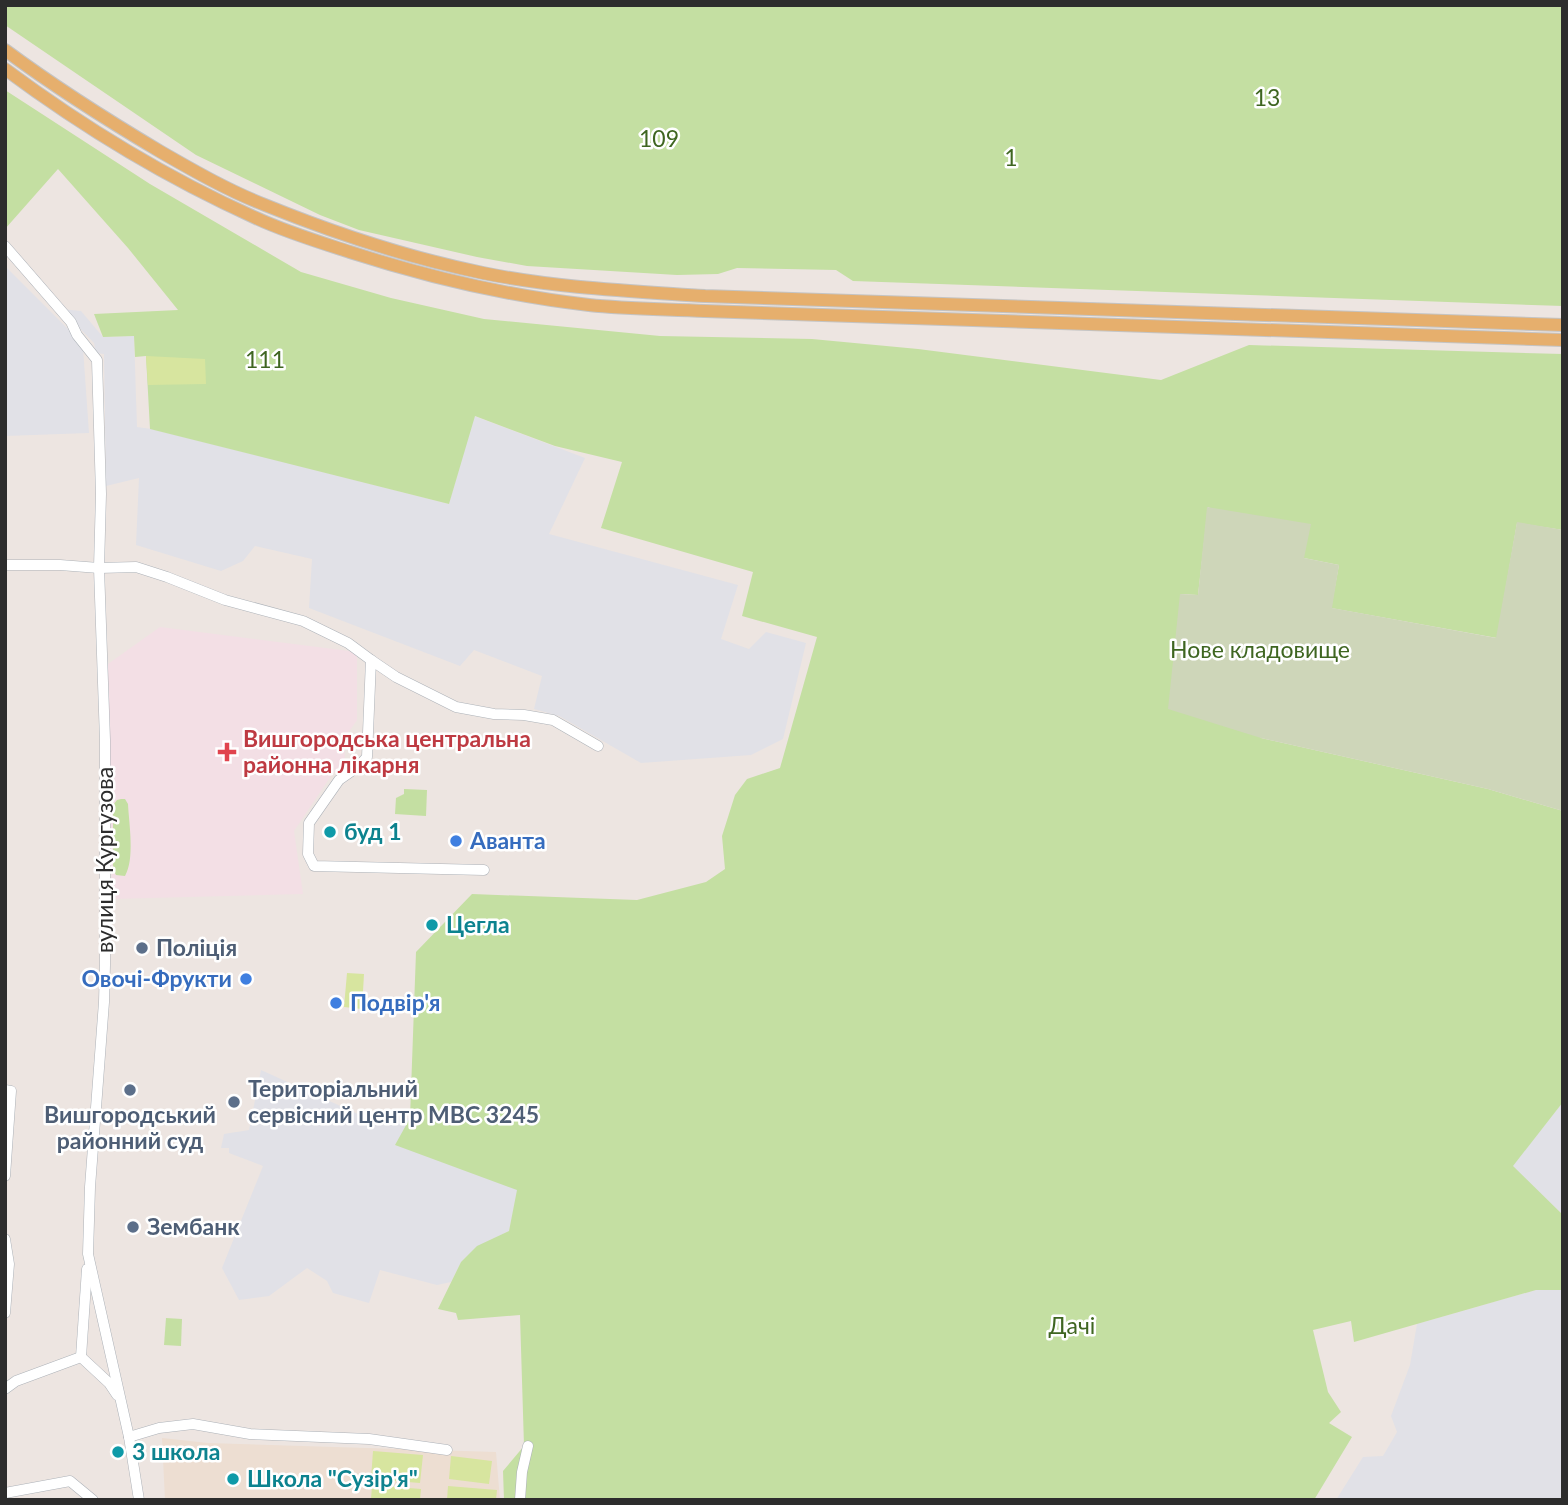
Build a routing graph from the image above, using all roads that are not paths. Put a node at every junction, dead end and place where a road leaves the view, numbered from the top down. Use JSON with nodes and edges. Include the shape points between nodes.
{"nodes":[{"id":1,"x":5,"y":50,"type":"edge"},
{"id":2,"x":5,"y":69,"type":"edge"},
{"id":3,"x":5,"y":246,"type":"edge"},
{"id":4,"x":1563,"y":325,"type":"edge"},
{"id":5,"x":1563,"y":340,"type":"edge"},
{"id":6,"x":5,"y":565,"type":"edge"},
{"id":7,"x":99,"y":568,"type":"junction"},
{"id":8,"x":371,"y":660,"type":"junction"},
{"id":9,"x":598,"y":746,"type":"dead end"},
{"id":10,"x":484,"y":870,"type":"dead end"},
{"id":11,"x":5,"y":1090,"type":"edge"},
{"id":12,"x":5,"y":1177,"type":"edge"},
{"id":13,"x":5,"y":1239,"type":"edge"},
{"id":14,"x":88,"y":1254,"type":"junction"},
{"id":15,"x":5,"y":1312,"type":"edge"},
{"id":16,"x":81,"y":1357,"type":"junction"},
{"id":17,"x":5,"y":1389,"type":"edge"},
{"id":18,"x":120,"y":1400,"type":"junction"},
{"id":19,"x":129,"y":1437,"type":"junction"},
{"id":20,"x":528,"y":1446,"type":"dead end"},
{"id":21,"x":447,"y":1450,"type":"dead end"},
{"id":22,"x":5,"y":1493,"type":"edge"},
{"id":23,"x":93,"y":1500,"type":"edge"},
{"id":24,"x":139,"y":1500,"type":"edge"},
{"id":25,"x":520,"y":1500,"type":"edge"}],
"edges":[{"from":1,"to":4,"type":"main road","via":[[107,120],[263,205],[404,253],[483,273],[592,289],[705,296]]},
{"from":2,"to":5,"type":"main road","via":[[103,136],[187,185],[258,219],[398,268],[482,288],[589,305],[705,312]]},
{"from":3,"to":7,"type":"street","name":"вулиця Кургузова","via":[[71,322],[97,360]]},
{"from":6,"to":7,"type":"street"},
{"from":7,"to":8,"type":"street","via":[[136,567],[225,600],[303,621]]},
{"from":7,"to":14,"type":"street","name":"вулиця Кургузова","via":[[105,751],[104,990]]},
{"from":8,"to":9,"type":"street","via":[[456,707],[553,720]]},
{"from":8,"to":10,"type":"street","via":[[367,757],[339,780],[309,823],[308,854],[314,866]]},
{"from":11,"to":12,"type":"street","via":[[11,1091]]},
{"from":13,"to":15,"type":"street","via":[[9,1264]]},
{"from":14,"to":16,"type":"street"},
{"from":14,"to":18,"type":"street","name":"вулиця Кургузова"},
{"from":16,"to":17,"type":"street"},
{"from":16,"to":18,"type":"street"},
{"from":18,"to":19,"type":"street","name":"вулиця Кургузова"},
{"from":19,"to":21,"type":"street","via":[[192,1424],[250,1434],[369,1439]]},
{"from":19,"to":24,"type":"street","name":"вулиця Кургузова"},
{"from":20,"to":25,"type":"street"},
{"from":22,"to":23,"type":"street","via":[[70,1481]]}]}
